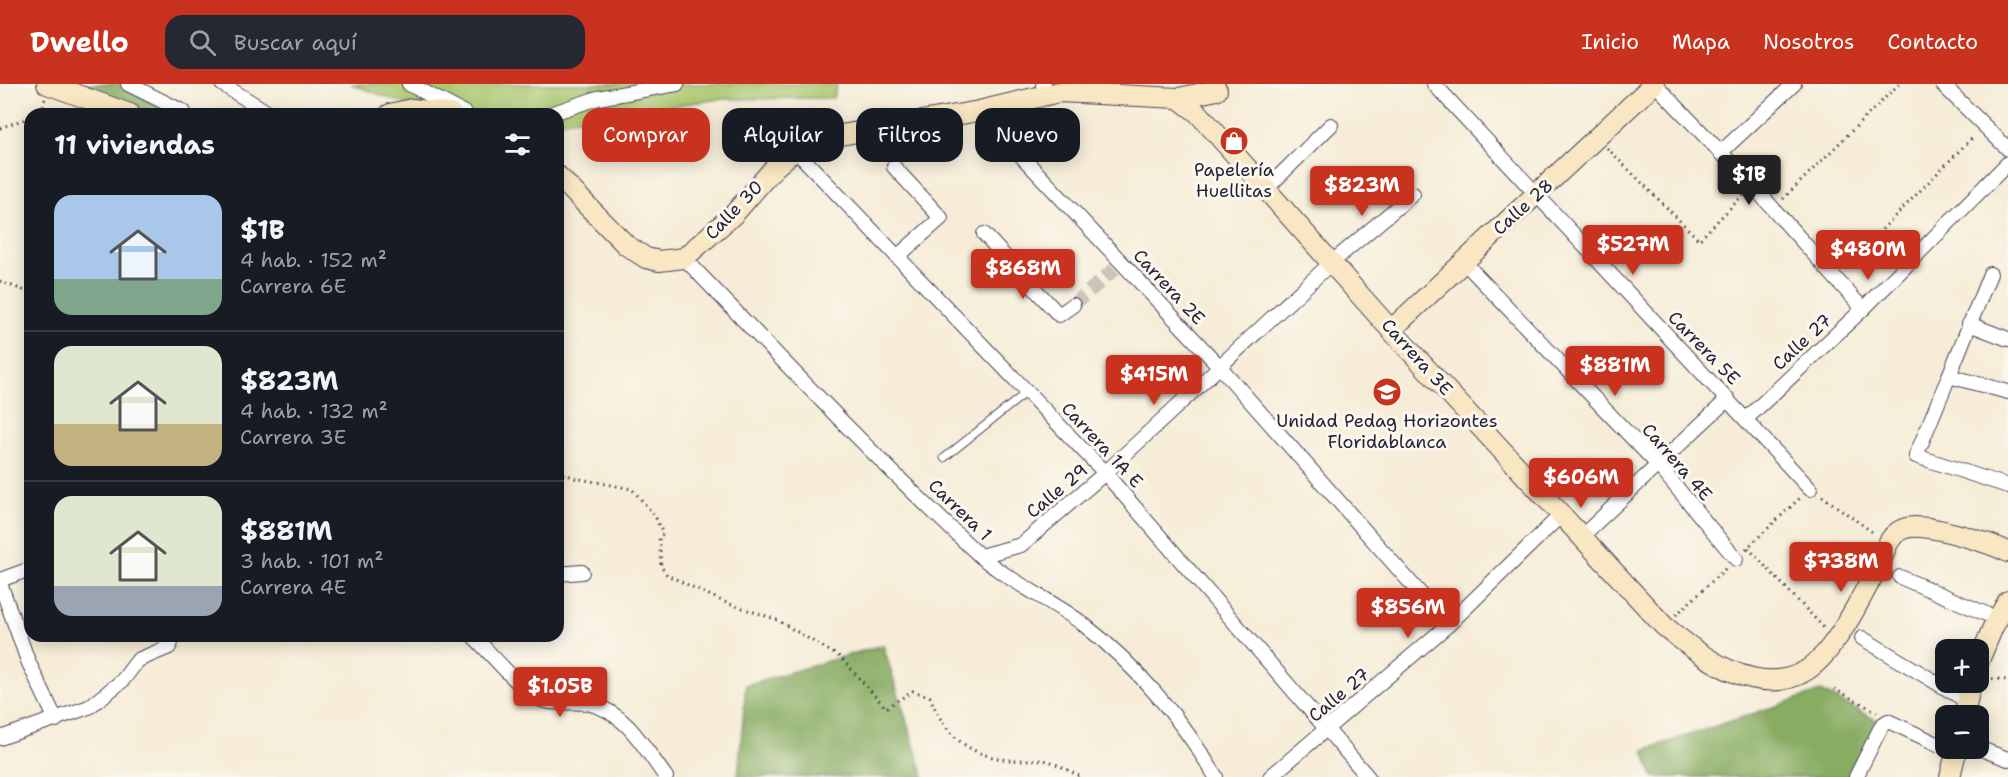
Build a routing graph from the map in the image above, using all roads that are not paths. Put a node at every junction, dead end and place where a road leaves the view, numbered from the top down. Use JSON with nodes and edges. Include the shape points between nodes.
{"nodes":[{"id":1,"x":48,"y":84,"type":"edge"},
{"id":2,"x":128,"y":84,"type":"edge"},
{"id":3,"x":222,"y":84,"type":"edge"},
{"id":4,"x":409,"y":84,"type":"edge"},
{"id":5,"x":677,"y":84,"type":"edge"},
{"id":6,"x":1434,"y":84,"type":"edge"},
{"id":7,"x":1654,"y":84,"type":"edge"},
{"id":8,"x":1794,"y":84,"type":"edge"},
{"id":9,"x":1942,"y":84,"type":"edge"},
{"id":10,"x":1047,"y":86,"type":"edge"},
{"id":11,"x":1220,"y":87,"type":"edge"},
{"id":12,"x":1138,"y":90,"type":"edge"},
{"id":13,"x":1178,"y":98,"type":"junction"},
{"id":14,"x":114,"y":108,"type":"edge"},
{"id":15,"x":176,"y":108,"type":"edge"},
{"id":16,"x":260,"y":108,"type":"edge"},
{"id":17,"x":455,"y":108,"type":"edge"},
{"id":18,"x":987,"y":108,"type":"edge"},
{"id":19,"x":564,"y":109,"type":"edge"},
{"id":20,"x":975,"y":112,"type":"edge"},
{"id":21,"x":1198,"y":113,"type":"junction"},
{"id":22,"x":1330,"y":125,"type":"dead end"},
{"id":23,"x":844,"y":134,"type":"edge"},
{"id":24,"x":2008,"y":149,"type":"edge"},
{"id":25,"x":1720,"y":153,"type":"junction"},
{"id":26,"x":781,"y":162,"type":"edge"},
{"id":27,"x":806,"y":162,"type":"edge"},
{"id":28,"x":1025,"y":162,"type":"edge"},
{"id":29,"x":2008,"y":163,"type":"edge"},
{"id":30,"x":894,"y":167,"type":"dead end"},
{"id":31,"x":564,"y":182,"type":"edge"},
{"id":32,"x":1265,"y":190,"type":"junction"},
{"id":33,"x":1413,"y":194,"type":"dead end"},
{"id":34,"x":1536,"y":196,"type":"junction"},
{"id":35,"x":984,"y":234,"type":"dead end"},
{"id":36,"x":897,"y":257,"type":"junction"},
{"id":37,"x":684,"y":258,"type":"junction"},
{"id":38,"x":1463,"y":261,"type":"junction"},
{"id":39,"x":1331,"y":263,"type":"junction"},
{"id":40,"x":1990,"y":274,"type":"dead end"},
{"id":41,"x":1073,"y":305,"type":"tunnel mouth"},
{"id":42,"x":1863,"y":309,"type":"junction"},
{"id":43,"x":1970,"y":324,"type":"junction"},
{"id":44,"x":1391,"y":330,"type":"junction"},
{"id":45,"x":2008,"y":339,"type":"edge"},
{"id":46,"x":1220,"y":367,"type":"junction"},
{"id":47,"x":1949,"y":376,"type":"junction"},
{"id":48,"x":1027,"y":392,"type":"junction"},
{"id":49,"x":2008,"y":392,"type":"edge"},
{"id":50,"x":1728,"y":399,"type":"junction"},
{"id":51,"x":1747,"y":418,"type":"junction"},
{"id":52,"x":944,"y":458,"type":"dead end"},
{"id":53,"x":1658,"y":465,"type":"junction"},
{"id":54,"x":1105,"y":473,"type":"junction"},
{"id":55,"x":2008,"y":486,"type":"edge"},
{"id":56,"x":1810,"y":489,"type":"road end"},
{"id":57,"x":1561,"y":515,"type":"junction"},
{"id":58,"x":1581,"y":537,"type":"junction"},
{"id":59,"x":2008,"y":552,"type":"edge"},
{"id":60,"x":980,"y":556,"type":"junction"},
{"id":61,"x":1736,"y":559,"type":"dead end"},
{"id":62,"x":24,"y":572,"type":"edge"},
{"id":63,"x":582,"y":572,"type":"dead end"},
{"id":64,"x":564,"y":574,"type":"edge"},
{"id":65,"x":1900,"y":577,"type":"dead end"},
{"id":66,"x":0,"y":582,"type":"edge"},
{"id":67,"x":2008,"y":601,"type":"edge"},
{"id":68,"x":1998,"y":619,"type":"junction"},
{"id":69,"x":1448,"y":625,"type":"junction"},
{"id":70,"x":1862,"y":638,"type":"dead end"},
{"id":71,"x":1989,"y":639,"type":"edge"},
{"id":72,"x":171,"y":642,"type":"edge"},
{"id":73,"x":479,"y":642,"type":"edge"},
{"id":74,"x":1967,"y":700,"type":"edge"},
{"id":75,"x":56,"y":720,"type":"junction"},
{"id":76,"x":1327,"y":729,"type":"junction"},
{"id":77,"x":0,"y":738,"type":"edge"},
{"id":78,"x":1935,"y":742,"type":"edge"},
{"id":79,"x":1989,"y":751,"type":"edge"},
{"id":80,"x":1951,"y":759,"type":"edge"},
{"id":81,"x":2008,"y":759,"type":"edge"},
{"id":82,"x":666,"y":777,"type":"edge"},
{"id":83,"x":1216,"y":777,"type":"edge"},
{"id":84,"x":1269,"y":777,"type":"edge"},
{"id":85,"x":1368,"y":777,"type":"edge"},
{"id":86,"x":1856,"y":777,"type":"edge"},
{"id":87,"x":1950,"y":777,"type":"edge"}],
"edges":[{"from":1,"to":14,"type":"main road"},
{"from":2,"to":15,"type":"street"},
{"from":3,"to":16,"type":"street"},
{"from":4,"to":17,"type":"street"},
{"from":5,"to":19,"type":"street","via":[[598,98]]},
{"from":6,"to":34,"type":"street","name":"Carrera 5E"},
{"from":7,"to":25,"type":"street"},
{"from":7,"to":34,"type":"main road","name":"Calle 28"},
{"from":8,"to":25,"type":"street"},
{"from":9,"to":24,"type":"street"},
{"from":10,"to":12,"type":"main road","name":"Calle 30"},
{"from":10,"to":18,"type":"main road","name":"Calle 30"},
{"from":11,"to":13,"type":"main road","name":"Calle 30"},
{"from":11,"to":21,"type":"main road","name":"Calle 30"},
{"from":12,"to":13,"type":"main road","name":"Calle 30"},
{"from":13,"to":21,"type":"main road","name":"Carrera 3E"},
{"from":20,"to":23,"type":"main road","name":"Calle 30"},
{"from":21,"to":32,"type":"main road","name":"Carrera 3E"},
{"from":22,"to":32,"type":"street"},
{"from":25,"to":42,"type":"street"},
{"from":26,"to":37,"type":"main road","name":"Calle 30","via":[[734,214]]},
{"from":27,"to":36,"type":"street","name":"Carrera 1A E"},
{"from":28,"to":46,"type":"street","name":"Carrera 2E","via":[[1118,266]]},
{"from":29,"to":42,"type":"street","name":"Calle 27"},
{"from":30,"to":36,"type":"street","via":[[941,218]]},
{"from":31,"to":37,"type":"main road","via":[[636,251],[659,261]]},
{"from":32,"to":39,"type":"main road","name":"Carrera 3E"},
{"from":33,"to":39,"type":"street","name":"Calle 29"},
{"from":34,"to":38,"type":"main road","name":"Calle 28"},
{"from":34,"to":50,"type":"street","name":"Carrera 5E"},
{"from":35,"to":41,"type":"street","via":[[1059,315]]},
{"from":36,"to":48,"type":"street","name":"Carrera 1A E"},
{"from":37,"to":60,"type":"street","name":"Carrera 1"},
{"from":38,"to":44,"type":"main road","name":"Calle 28"},
{"from":38,"to":53,"type":"street","name":"Carrera 4E"},
{"from":39,"to":44,"type":"main road","name":"Carrera 3E"},
{"from":39,"to":46,"type":"street","name":"Calle 29"},
{"from":40,"to":43,"type":"street"},
{"from":42,"to":51,"type":"street","name":"Calle 27"},
{"from":43,"to":45,"type":"street"},
{"from":43,"to":47,"type":"street"},
{"from":44,"to":57,"type":"main road","name":"Carrera 3E"},
{"from":46,"to":54,"type":"street","name":"Calle 29"},
{"from":46,"to":69,"type":"street","name":"Carrera 2E"},
{"from":47,"to":49,"type":"street"},
{"from":47,"to":55,"type":"street","via":[[1916,456]]},
{"from":48,"to":52,"type":"lane"},
{"from":48,"to":54,"type":"street","name":"Carrera 1A E"},
{"from":50,"to":51,"type":"street","name":"Carrera 5E"},
{"from":50,"to":53,"type":"street"},
{"from":51,"to":56,"type":"street","name":"Carrera 5E"},
{"from":53,"to":58,"type":"street"},
{"from":53,"to":61,"type":"street","name":"Carrera 4E"},
{"from":54,"to":60,"type":"street","name":"Calle 29","via":[[1021,545]]},
{"from":54,"to":76,"type":"street","name":"Carrera 1A E"},
{"from":57,"to":58,"type":"main road","name":"Carrera 3E"},
{"from":57,"to":69,"type":"street","name":"Calle 27"},
{"from":58,"to":59,"type":"main road","name":"Carrera 3E","via":[[1664,626],[1699,655],[1744,677],[1780,681],[1808,670],[1836,640],[1895,534],[1922,527]]},
{"from":60,"to":83,"type":"street","name":"Carrera 1","via":[[1084,625],[1138,674],[1197,745]]},
{"from":62,"to":66,"type":"street"},
{"from":63,"to":64,"type":"street"},
{"from":65,"to":68,"type":"street"},
{"from":66,"to":75,"type":"street","via":[[28,661]]},
{"from":67,"to":68,"type":"main road"},
{"from":68,"to":71,"type":"main road"},
{"from":69,"to":76,"type":"street","name":"Calle 27"},
{"from":70,"to":74,"type":"street"},
{"from":72,"to":75,"type":"street","via":[[138,660],[122,681],[89,707]]},
{"from":73,"to":82,"type":"street","via":[[525,690],[545,701],[589,703],[608,710],[629,725]]},
{"from":75,"to":77,"type":"street"},
{"from":76,"to":84,"type":"street","name":"Calle 27"},
{"from":76,"to":85,"type":"street","name":"Carrera 1A E"},
{"from":78,"to":86,"type":"street","via":[[1888,721],[1882,725]]},
{"from":79,"to":81,"type":"street"},
{"from":80,"to":87,"type":"main road"}]}
